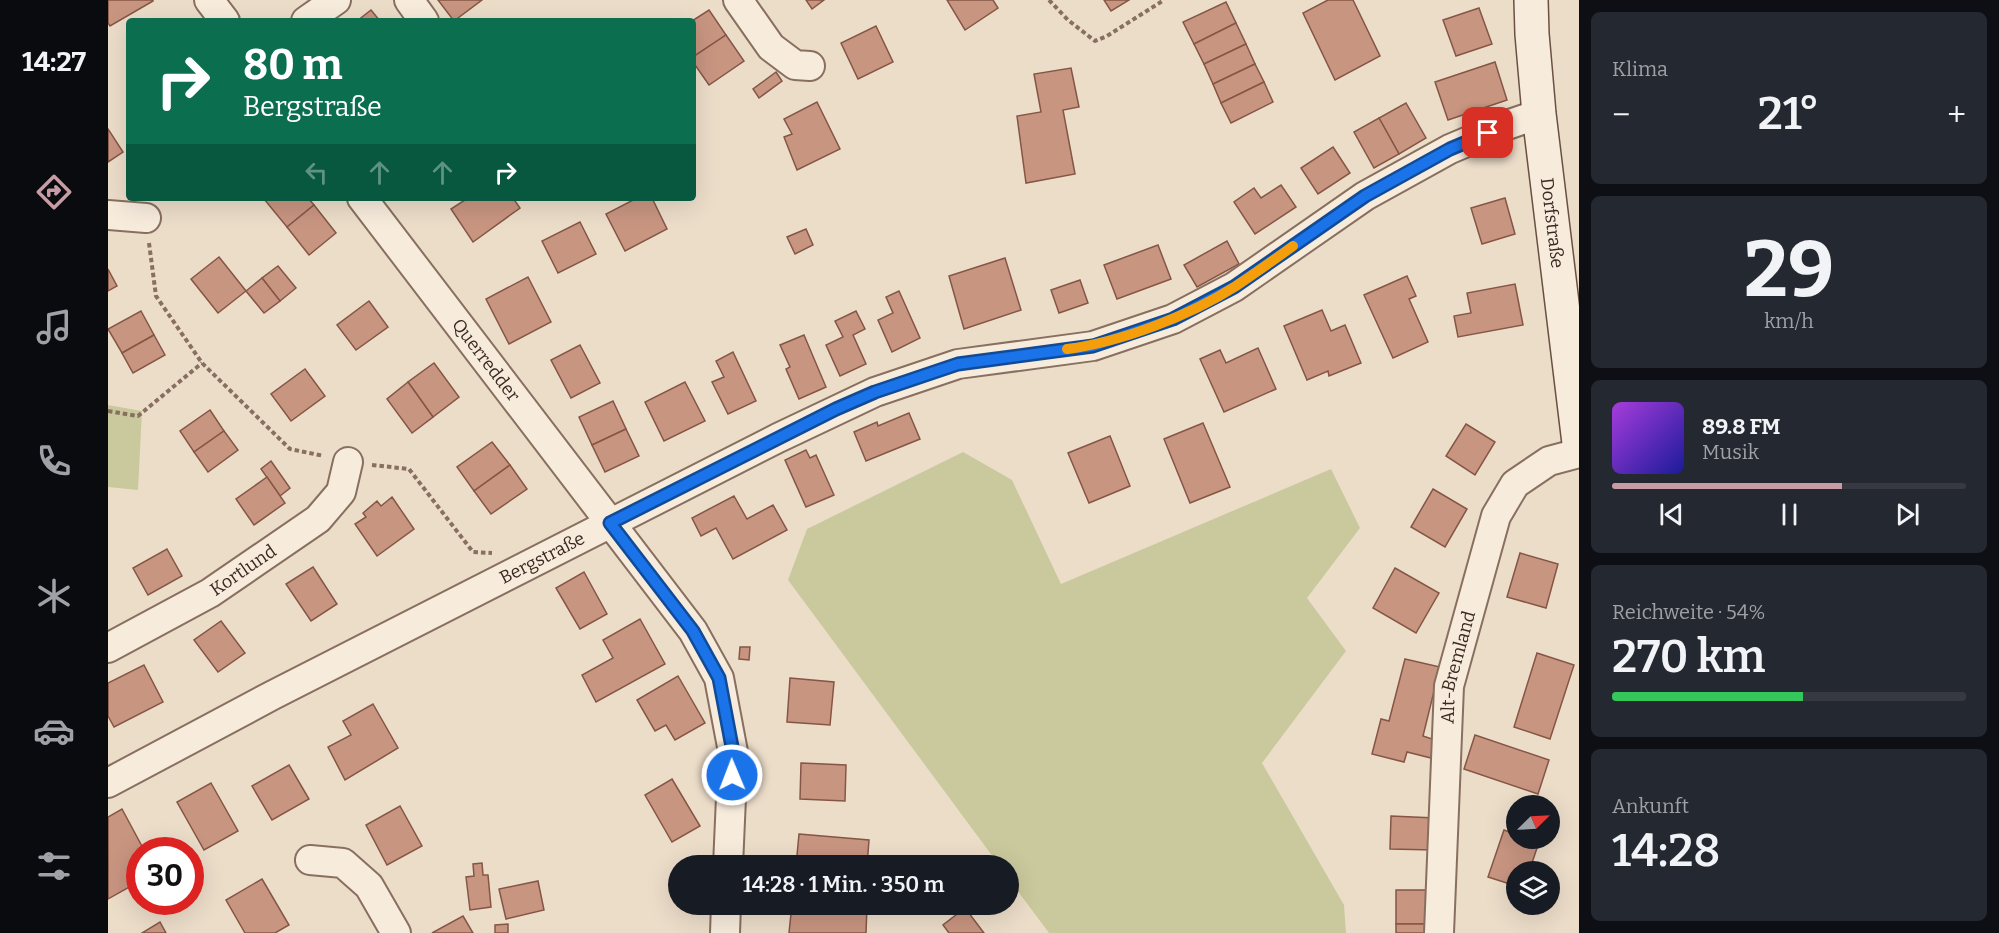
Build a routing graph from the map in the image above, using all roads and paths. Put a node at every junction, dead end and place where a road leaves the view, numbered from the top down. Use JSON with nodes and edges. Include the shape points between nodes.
{"nodes":[{"id":1,"x":209,"y":0,"type":"edge"},
{"id":2,"x":336,"y":0,"type":"edge"},
{"id":3,"x":409,"y":0,"type":"edge"},
{"id":4,"x":738,"y":0,"type":"edge"},
{"id":5,"x":1049,"y":0,"type":"edge"},
{"id":6,"x":1164,"y":0,"type":"edge"},
{"id":7,"x":1531,"y":0,"type":"edge"},
{"id":8,"x":223,"y":18,"type":"edge"},
{"id":9,"x":310,"y":18,"type":"edge"},
{"id":10,"x":422,"y":18,"type":"edge"},
{"id":11,"x":810,"y":66,"type":"dead end"},
{"id":12,"x":1539,"y":114,"type":"junction"},
{"id":13,"x":364,"y":201,"type":"edge"},
{"id":14,"x":108,"y":215,"type":"edge"},
{"id":15,"x":146,"y":218,"type":"joint"},
{"id":16,"x":1573,"y":353,"type":"edge"},
{"id":17,"x":202,"y":363,"type":"junction"},
{"id":18,"x":108,"y":411,"type":"edge"},
{"id":19,"x":1579,"y":443,"type":"edge"},
{"id":20,"x":1579,"y":453,"type":"edge"},
{"id":21,"x":348,"y":462,"type":"junction"},
{"id":22,"x":610,"y":523,"type":"junction"},
{"id":23,"x":500,"y":554,"type":"dead end"},
{"id":24,"x":108,"y":648,"type":"edge"},
{"id":25,"x":108,"y":783,"type":"edge"},
{"id":26,"x":728,"y":855,"type":"edge"},
{"id":27,"x":310,"y":860,"type":"dead end"},
{"id":28,"x":726,"y":915,"type":"edge"},
{"id":29,"x":396,"y":933,"type":"edge"},
{"id":30,"x":725,"y":933,"type":"edge"},
{"id":31,"x":1439,"y":933,"type":"edge"}],
"edges":[{"from":1,"to":8,"type":"street"},
{"from":2,"to":9,"type":"street"},
{"from":3,"to":10,"type":"street"},
{"from":4,"to":11,"type":"street","via":[[771,48],[795,65]]},
{"from":5,"to":6,"type":"path","via":[[1095,40]]},
{"from":7,"to":12,"type":"street","name":"Dorfstraße"},
{"from":12,"to":16,"type":"street","name":"Dorfstraße"},
{"from":12,"to":22,"type":"street","name":"Bergstraße","via":[[1450,149],[1365,196],[1234,287],[1173,319],[1093,346],[958,364],[875,392]]},
{"from":13,"to":22,"type":"street","name":"Querredder"},
{"from":14,"to":15,"type":"street"},
{"from":15,"to":17,"type":"path","via":[[156,296]]},
{"from":16,"to":19,"type":"street","name":"Dorfstraße"},
{"from":17,"to":18,"type":"path","via":[[138,416]]},
{"from":17,"to":21,"type":"path","via":[[290,449]]},
{"from":20,"to":31,"type":"street","name":"Alt-Bremland","via":[[1549,461],[1515,484],[1496,516],[1449,686]]},
{"from":21,"to":23,"type":"path","via":[[409,469],[473,552]]},
{"from":21,"to":24,"type":"street","name":"Kortlund","via":[[341,492],[318,519],[210,593]]},
{"from":22,"to":25,"type":"street","name":"Bergstraße"},
{"from":22,"to":26,"type":"street","name":"Querredder","via":[[693,631],[719,678],[733,752]]},
{"from":27,"to":29,"type":"street","via":[[343,863],[369,886]]},
{"from":28,"to":30,"type":"street"}]}
